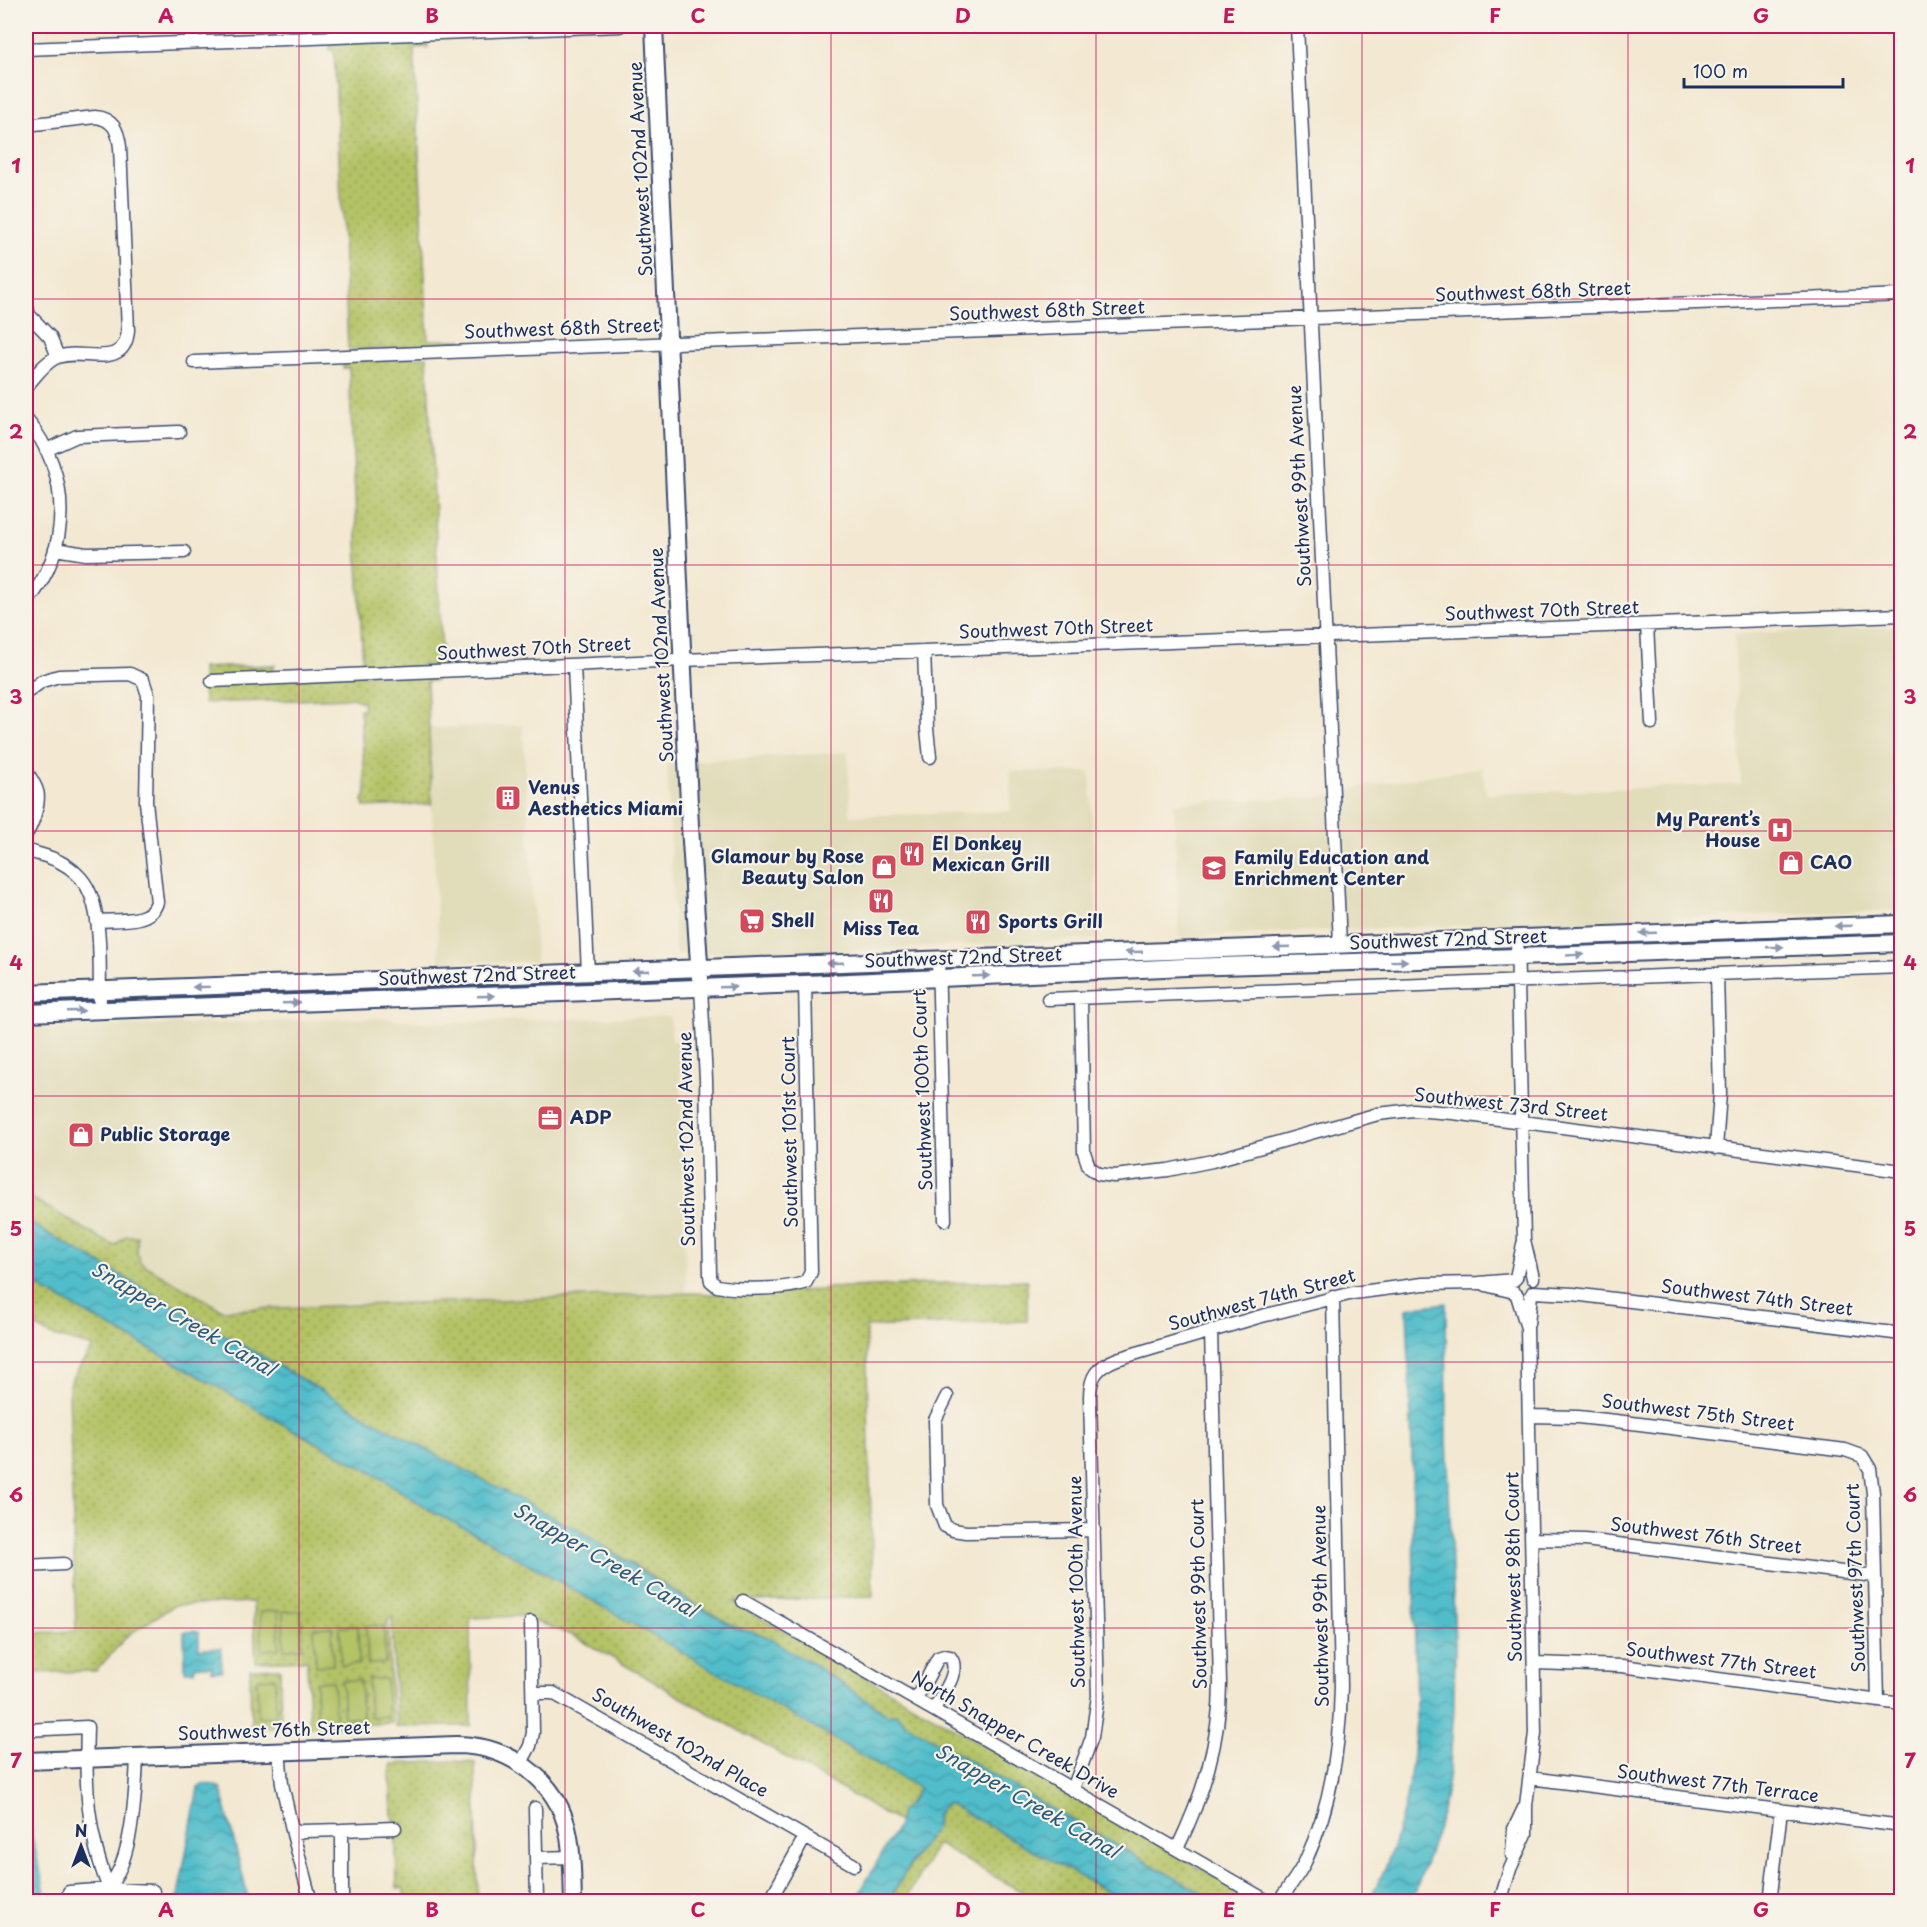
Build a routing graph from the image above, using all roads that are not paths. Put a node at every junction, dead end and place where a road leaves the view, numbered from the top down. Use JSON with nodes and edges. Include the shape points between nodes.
{"nodes":[{"id":1,"x":620,"y":26,"type":"edge"},
{"id":2,"x":654,"y":26,"type":"edge"},
{"id":3,"x":1297,"y":26,"type":"edge"},
{"id":4,"x":26,"y":49,"type":"edge"},
{"id":5,"x":26,"y":125,"type":"edge"},
{"id":6,"x":1902,"y":295,"type":"edge"},
{"id":7,"x":26,"y":304,"type":"edge"},
{"id":8,"x":1311,"y":319,"type":"junction"},
{"id":9,"x":668,"y":343,"type":"junction"},
{"id":10,"x":58,"y":357,"type":"junction"},
{"id":11,"x":194,"y":362,"type":"dead end"},
{"id":12,"x":26,"y":387,"type":"edge"},
{"id":13,"x":26,"y":419,"type":"edge"},
{"id":14,"x":179,"y":432,"type":"dead end"},
{"id":15,"x":46,"y":450,"type":"junction"},
{"id":16,"x":55,"y":549,"type":"junction"},
{"id":17,"x":184,"y":552,"type":"dead end"},
{"id":18,"x":26,"y":603,"type":"edge"},
{"id":19,"x":1902,"y":615,"type":"edge"},
{"id":20,"x":1647,"y":625,"type":"junction"},
{"id":21,"x":1325,"y":638,"type":"junction"},
{"id":22,"x":924,"y":651,"type":"junction"},
{"id":23,"x":682,"y":660,"type":"junction"},
{"id":24,"x":573,"y":665,"type":"junction"},
{"id":25,"x":212,"y":681,"type":"dead end"},
{"id":26,"x":26,"y":693,"type":"edge"},
{"id":27,"x":1652,"y":723,"type":"dead end"},
{"id":28,"x":930,"y":758,"type":"dead end"},
{"id":29,"x":26,"y":771,"type":"edge"},
{"id":30,"x":26,"y":834,"type":"edge"},
{"id":31,"x":26,"y":850,"type":"edge"},
{"id":32,"x":97,"y":921,"type":"junction"},
{"id":33,"x":1902,"y":924,"type":"edge"},
{"id":34,"x":1716,"y":930,"type":"junction"},
{"id":35,"x":1517,"y":938,"type":"junction"},
{"id":36,"x":1902,"y":943,"type":"edge"},
{"id":37,"x":1340,"y":944,"type":"junction"},
{"id":38,"x":1717,"y":949,"type":"junction"},
{"id":39,"x":1082,"y":954,"type":"junction"},
{"id":40,"x":1517,"y":957,"type":"junction"},
{"id":41,"x":938,"y":959,"type":"junction"},
{"id":42,"x":1186,"y":959,"type":"junction"},
{"id":43,"x":1341,"y":963,"type":"junction"},
{"id":44,"x":1902,"y":967,"type":"edge"},
{"id":45,"x":699,"y":968,"type":"junction"},
{"id":46,"x":1082,"y":972,"type":"junction"},
{"id":47,"x":588,"y":973,"type":"junction"},
{"id":48,"x":1717,"y":974,"type":"junction"},
{"id":49,"x":428,"y":978,"type":"junction"},
{"id":50,"x":938,"y":978,"type":"junction"},
{"id":51,"x":1518,"y":981,"type":"junction"},
{"id":52,"x":805,"y":984,"type":"junction"},
{"id":53,"x":232,"y":986,"type":"junction"},
{"id":54,"x":701,"y":987,"type":"junction"},
{"id":55,"x":99,"y":990,"type":"junction"},
{"id":56,"x":26,"y":993,"type":"edge"},
{"id":57,"x":1081,"y":998,"type":"junction"},
{"id":58,"x":394,"y":999,"type":"junction"},
{"id":59,"x":1048,"y":999,"type":"dead end"},
{"id":60,"x":233,"y":1005,"type":"junction"},
{"id":61,"x":100,"y":1010,"type":"junction"},
{"id":62,"x":26,"y":1013,"type":"edge"},
{"id":63,"x":1521,"y":1122,"type":"junction"},
{"id":64,"x":1716,"y":1148,"type":"junction"},
{"id":65,"x":1902,"y":1171,"type":"edge"},
{"id":66,"x":945,"y":1220,"type":"dead end"},
{"id":67,"x":1524,"y":1240,"type":"junction"},
{"id":68,"x":711,"y":1281,"type":"joint"},
{"id":69,"x":1515,"y":1286,"type":"junction"},
{"id":70,"x":1533,"y":1287,"type":"junction"},
{"id":71,"x":1332,"y":1297,"type":"junction"},
{"id":72,"x":1527,"y":1328,"type":"junction"},
{"id":73,"x":1211,"y":1331,"type":"junction"},
{"id":74,"x":1902,"y":1334,"type":"edge"},
{"id":75,"x":1096,"y":1371,"type":"joint"},
{"id":76,"x":947,"y":1396,"type":"dead end"},
{"id":77,"x":1529,"y":1416,"type":"junction"},
{"id":78,"x":1862,"y":1455,"type":"joint"},
{"id":79,"x":1094,"y":1530,"type":"junction"},
{"id":80,"x":1532,"y":1539,"type":"junction"},
{"id":81,"x":64,"y":1564,"type":"dead end"},
{"id":82,"x":26,"y":1566,"type":"edge"},
{"id":83,"x":1874,"y":1576,"type":"junction"},
{"id":84,"x":743,"y":1601,"type":"dead end"},
{"id":85,"x":531,"y":1622,"type":"dead end"},
{"id":86,"x":1535,"y":1664,"type":"junction"},
{"id":87,"x":533,"y":1693,"type":"junction"},
{"id":88,"x":916,"y":1699,"type":"junction"},
{"id":89,"x":1878,"y":1701,"type":"junction"},
{"id":90,"x":1902,"y":1704,"type":"edge"},
{"id":91,"x":934,"y":1709,"type":"junction"},
{"id":92,"x":26,"y":1730,"type":"edge"},
{"id":93,"x":279,"y":1750,"type":"junction"},
{"id":94,"x":137,"y":1756,"type":"junction"},
{"id":95,"x":86,"y":1758,"type":"junction"},
{"id":96,"x":26,"y":1761,"type":"edge"},
{"id":97,"x":521,"y":1763,"type":"junction"},
{"id":98,"x":1530,"y":1778,"type":"junction"},
{"id":99,"x":1073,"y":1789,"type":"junction"},
{"id":100,"x":535,"y":1808,"type":"dead end"},
{"id":101,"x":1781,"y":1810,"type":"junction"},
{"id":102,"x":1902,"y":1826,"type":"edge"},
{"id":103,"x":395,"y":1828,"type":"dead end"},
{"id":104,"x":342,"y":1830,"type":"junction"},
{"id":105,"x":293,"y":1834,"type":"junction"},
{"id":106,"x":805,"y":1838,"type":"junction"},
{"id":107,"x":1177,"y":1849,"type":"junction"},
{"id":108,"x":572,"y":1857,"type":"junction"},
{"id":109,"x":536,"y":1858,"type":"junction"},
{"id":110,"x":854,"y":1865,"type":"dead end"},
{"id":111,"x":109,"y":1888,"type":"junction"},
{"id":112,"x":153,"y":1891,"type":"dead end"},
{"id":113,"x":69,"y":1892,"type":"dead end"},
{"id":114,"x":311,"y":1902,"type":"edge"},
{"id":115,"x":342,"y":1902,"type":"edge"},
{"id":116,"x":537,"y":1902,"type":"edge"},
{"id":117,"x":573,"y":1902,"type":"edge"},
{"id":118,"x":769,"y":1902,"type":"edge"},
{"id":119,"x":1269,"y":1902,"type":"edge"},
{"id":120,"x":1279,"y":1902,"type":"edge"},
{"id":121,"x":1500,"y":1902,"type":"edge"},
{"id":122,"x":1770,"y":1902,"type":"edge"}],
"edges":[{"from":1,"to":4,"type":"street"},
{"from":2,"to":9,"type":"main road","name":"Southwest 102nd Avenue"},
{"from":3,"to":8,"type":"street","name":"Southwest 99th Avenue"},
{"from":5,"to":10,"type":"street","via":[[102,118],[115,127],[119,140],[126,341],[121,350],[107,355]]},
{"from":6,"to":8,"type":"street","name":"Southwest 68th Street"},
{"from":7,"to":10,"type":"street","via":[[29,315],[50,337]]},
{"from":8,"to":9,"type":"street","name":"Southwest 68th Street"},
{"from":8,"to":21,"type":"street","name":"Southwest 99th Avenue"},
{"from":9,"to":11,"type":"street","name":"Southwest 68th Street"},
{"from":9,"to":23,"type":"main road","name":"Southwest 102nd Avenue"},
{"from":10,"to":12,"type":"street"},
{"from":13,"to":15,"type":"street"},
{"from":14,"to":15,"type":"street","via":[[77,436]]},
{"from":15,"to":16,"type":"street","via":[[60,496]]},
{"from":16,"to":17,"type":"street","via":[[86,554]]},
{"from":16,"to":18,"type":"street"},
{"from":19,"to":20,"type":"street","name":"Southwest 70th Street"},
{"from":20,"to":21,"type":"street","name":"Southwest 70th Street"},
{"from":20,"to":27,"type":"street"},
{"from":21,"to":22,"type":"street","name":"Southwest 70th Street"},
{"from":21,"to":37,"type":"street","name":"Southwest 99th Avenue"},
{"from":22,"to":23,"type":"street","name":"Southwest 70th Street"},
{"from":22,"to":28,"type":"street"},
{"from":23,"to":24,"type":"street","name":"Southwest 70th Street"},
{"from":23,"to":45,"type":"main road","name":"Southwest 102nd Avenue"},
{"from":24,"to":25,"type":"street","name":"Southwest 70th Street"},
{"from":24,"to":47,"type":"street"},
{"from":26,"to":32,"type":"street","via":[[47,679],[72,675],[130,674],[143,680],[147,688],[146,802],[157,902],[153,910],[141,917]]},
{"from":29,"to":30,"type":"street","via":[[39,798]]},
{"from":31,"to":32,"type":"street","via":[[60,862],[78,876],[88,889]]},
{"from":32,"to":55,"type":"street"},
{"from":33,"to":34,"type":"main road","name":"Southwest 72nd Street","one_way":true},
{"from":34,"to":35,"type":"main road","name":"Southwest 72nd Street","one_way":true},
{"from":34,"to":38,"type":"main road"},
{"from":35,"to":37,"type":"main road","name":"Southwest 72nd Street"},
{"from":35,"to":40,"type":"street","name":"Southwest 98th Court"},
{"from":38,"to":36,"type":"main road","name":"Southwest 72nd Street","one_way":true},
{"from":37,"to":42,"type":"main road","name":"Southwest 72nd Street","one_way":true},
{"from":37,"to":43,"type":"main road"},
{"from":40,"to":38,"type":"main road","name":"Southwest 72nd Street","one_way":true},
{"from":39,"to":41,"type":"main road","name":"Southwest 72nd Street"},
{"from":42,"to":39,"type":"main road","name":"Southwest 72nd Street","one_way":true},
{"from":39,"to":46,"type":"main road"},
{"from":43,"to":40,"type":"main road","name":"Southwest 72nd Street","one_way":true},
{"from":40,"to":51,"type":"street","name":"Southwest 98th Court"},
{"from":41,"to":45,"type":"main road","name":"Southwest 72nd Street","one_way":true},
{"from":41,"to":50,"type":"street","name":"Southwest 100th Court"},
{"from":42,"to":43,"type":"main road","name":"Southwest 72nd Street"},
{"from":42,"to":46,"type":"main road","name":"Southwest 72nd Street"},
{"from":44,"to":48,"type":"street"},
{"from":45,"to":47,"type":"main road","name":"Southwest 72nd Street","one_way":true},
{"from":45,"to":54,"type":"main road","name":"Southwest 102nd Avenue"},
{"from":50,"to":46,"type":"main road","name":"Southwest 72nd Street","one_way":true},
{"from":47,"to":49,"type":"main road","name":"Southwest 72nd Street"},
{"from":48,"to":51,"type":"street"},
{"from":48,"to":64,"type":"street","via":[[1720,1093]]},
{"from":49,"to":53,"type":"main road","name":"Southwest 72nd Street"},
{"from":49,"to":58,"type":"main road","via":[[406,988]]},
{"from":50,"to":52,"type":"main road","name":"Southwest 72nd Street"},
{"from":50,"to":66,"type":"street","name":"Southwest 100th Court"},
{"from":51,"to":57,"type":"street"},
{"from":51,"to":63,"type":"street","name":"Southwest 98th Court"},
{"from":54,"to":52,"type":"main road","name":"Southwest 72nd Street","one_way":true},
{"from":52,"to":68,"type":"street","name":"Southwest 101st Court","via":[[812,1262],[808,1279],[792,1286],[728,1288]]},
{"from":53,"to":55,"type":"main road","name":"Southwest 72nd Street","one_way":true},
{"from":53,"to":60,"type":"main road"},
{"from":58,"to":54,"type":"main road","name":"Southwest 72nd Street","one_way":true},
{"from":54,"to":68,"type":"street","name":"Southwest 102nd Avenue"},
{"from":55,"to":56,"type":"main road","name":"Southwest 72nd Street"},
{"from":55,"to":61,"type":"street"},
{"from":57,"to":59,"type":"street"},
{"from":57,"to":63,"type":"street","name":"Southwest 73rd Street","via":[[1084,1152],[1089,1167],[1099,1174],[1114,1176],[1185,1167],[1347,1121],[1401,1111]]},
{"from":60,"to":58,"type":"main road","name":"Southwest 72nd Street","one_way":true},
{"from":60,"to":61,"type":"main road","name":"Southwest 72nd Street"},
{"from":62,"to":61,"type":"main road","name":"Southwest 72nd Street","one_way":true},
{"from":63,"to":64,"type":"street","name":"Southwest 73rd Street"},
{"from":63,"to":67,"type":"street","name":"Southwest 98th Court"},
{"from":64,"to":65,"type":"street","name":"Southwest 73rd Street"},
{"from":67,"to":69,"type":"street","name":"Southwest 98th Court"},
{"from":67,"to":70,"type":"street","name":"Southwest 98th Court"},
{"from":69,"to":70,"type":"street","via":[[1523,1297]]},
{"from":69,"to":70,"type":"street","via":[[1522,1274]]},
{"from":69,"to":71,"type":"street","name":"Southwest 74th Street","via":[[1417,1284]]},
{"from":69,"to":72,"type":"street","name":"Southwest 98th Court"},
{"from":70,"to":72,"type":"street","name":"Southwest 98th Court"},
{"from":70,"to":74,"type":"street","name":"Southwest 74th Street"},
{"from":71,"to":73,"type":"street","name":"Southwest 74th Street"},
{"from":71,"to":120,"type":"street","name":"Southwest 99th Avenue","via":[[1340,1725],[1323,1812],[1303,1866]]},
{"from":72,"to":77,"type":"street","name":"Southwest 98th Court"},
{"from":73,"to":75,"type":"street","name":"Southwest 74th Street","via":[[1117,1359]]},
{"from":73,"to":107,"type":"street","name":"Southwest 99th Court","via":[[1219,1718],[1205,1781]]},
{"from":75,"to":79,"type":"street","name":"Southwest 100th Avenue","via":[[1090,1397]]},
{"from":76,"to":79,"type":"street","via":[[935,1420],[938,1505],[942,1522],[949,1529]]},
{"from":77,"to":78,"type":"street","name":"Southwest 75th Street","via":[[1616,1421]]},
{"from":77,"to":80,"type":"street","name":"Southwest 98th Court"},
{"from":78,"to":83,"type":"street","name":"Southwest 97th Court","via":[[1868,1462],[1872,1484]]},
{"from":79,"to":99,"type":"street","name":"Southwest 100th Avenue","via":[[1097,1708],[1092,1737]]},
{"from":80,"to":83,"type":"street","name":"Southwest 76th Street","via":[[1585,1540]]},
{"from":80,"to":86,"type":"street","name":"Southwest 98th Court"},
{"from":81,"to":82,"type":"street"},
{"from":83,"to":89,"type":"street","name":"Southwest 97th Court"},
{"from":84,"to":88,"type":"street","name":"North Snapper Creek Drive"},
{"from":85,"to":87,"type":"street"},
{"from":86,"to":89,"type":"street","name":"Southwest 77th Street","via":[[1622,1666]]},
{"from":86,"to":98,"type":"street","name":"Southwest 98th Court","via":[[1535,1733]]},
{"from":87,"to":97,"type":"street","via":[[533,1739]]},
{"from":87,"to":106,"type":"street","name":"Southwest 102nd Place","via":[[553,1693]]},
{"from":88,"to":91,"type":"street","name":"North Snapper Creek Drive"},
{"from":88,"to":91,"type":"street","via":[[938,1658],[950,1657],[954,1670]]},
{"from":89,"to":90,"type":"street","name":"Southwest 77th Street"},
{"from":91,"to":99,"type":"street","name":"North Snapper Creek Drive"},
{"from":92,"to":95,"type":"street","via":[[87,1727]]},
{"from":93,"to":94,"type":"main road","name":"Southwest 76th Street"},
{"from":93,"to":97,"type":"main road","name":"Southwest 76th Street","via":[[462,1745],[494,1750]]},
{"from":93,"to":105,"type":"street"},
{"from":94,"to":95,"type":"main road","name":"Southwest 76th Street"},
{"from":94,"to":111,"type":"street","via":[[127,1844]]},
{"from":95,"to":96,"type":"main road","name":"Southwest 76th Street"},
{"from":95,"to":111,"type":"street","via":[[88,1811],[98,1862]]},
{"from":97,"to":108,"type":"main road","via":[[545,1785],[559,1806]]},
{"from":98,"to":101,"type":"street","name":"Southwest 77th Terrace"},
{"from":98,"to":121,"type":"street","name":"Southwest 98th Court","via":[[1526,1834]]},
{"from":99,"to":107,"type":"street","name":"North Snapper Creek Drive"},
{"from":100,"to":109,"type":"street"},
{"from":101,"to":102,"type":"street","name":"Southwest 77th Terrace"},
{"from":101,"to":122,"type":"street"},
{"from":103,"to":104,"type":"street"},
{"from":104,"to":105,"type":"street"},
{"from":104,"to":115,"type":"street"},
{"from":105,"to":114,"type":"street"},
{"from":106,"to":110,"type":"street","name":"Southwest 102nd Place"},
{"from":106,"to":118,"type":"street"},
{"from":107,"to":119,"type":"street","name":"North Snapper Creek Drive"},
{"from":108,"to":109,"type":"street"},
{"from":108,"to":117,"type":"main road"},
{"from":109,"to":116,"type":"street"},
{"from":111,"to":112,"type":"street"},
{"from":111,"to":113,"type":"street"}]}
